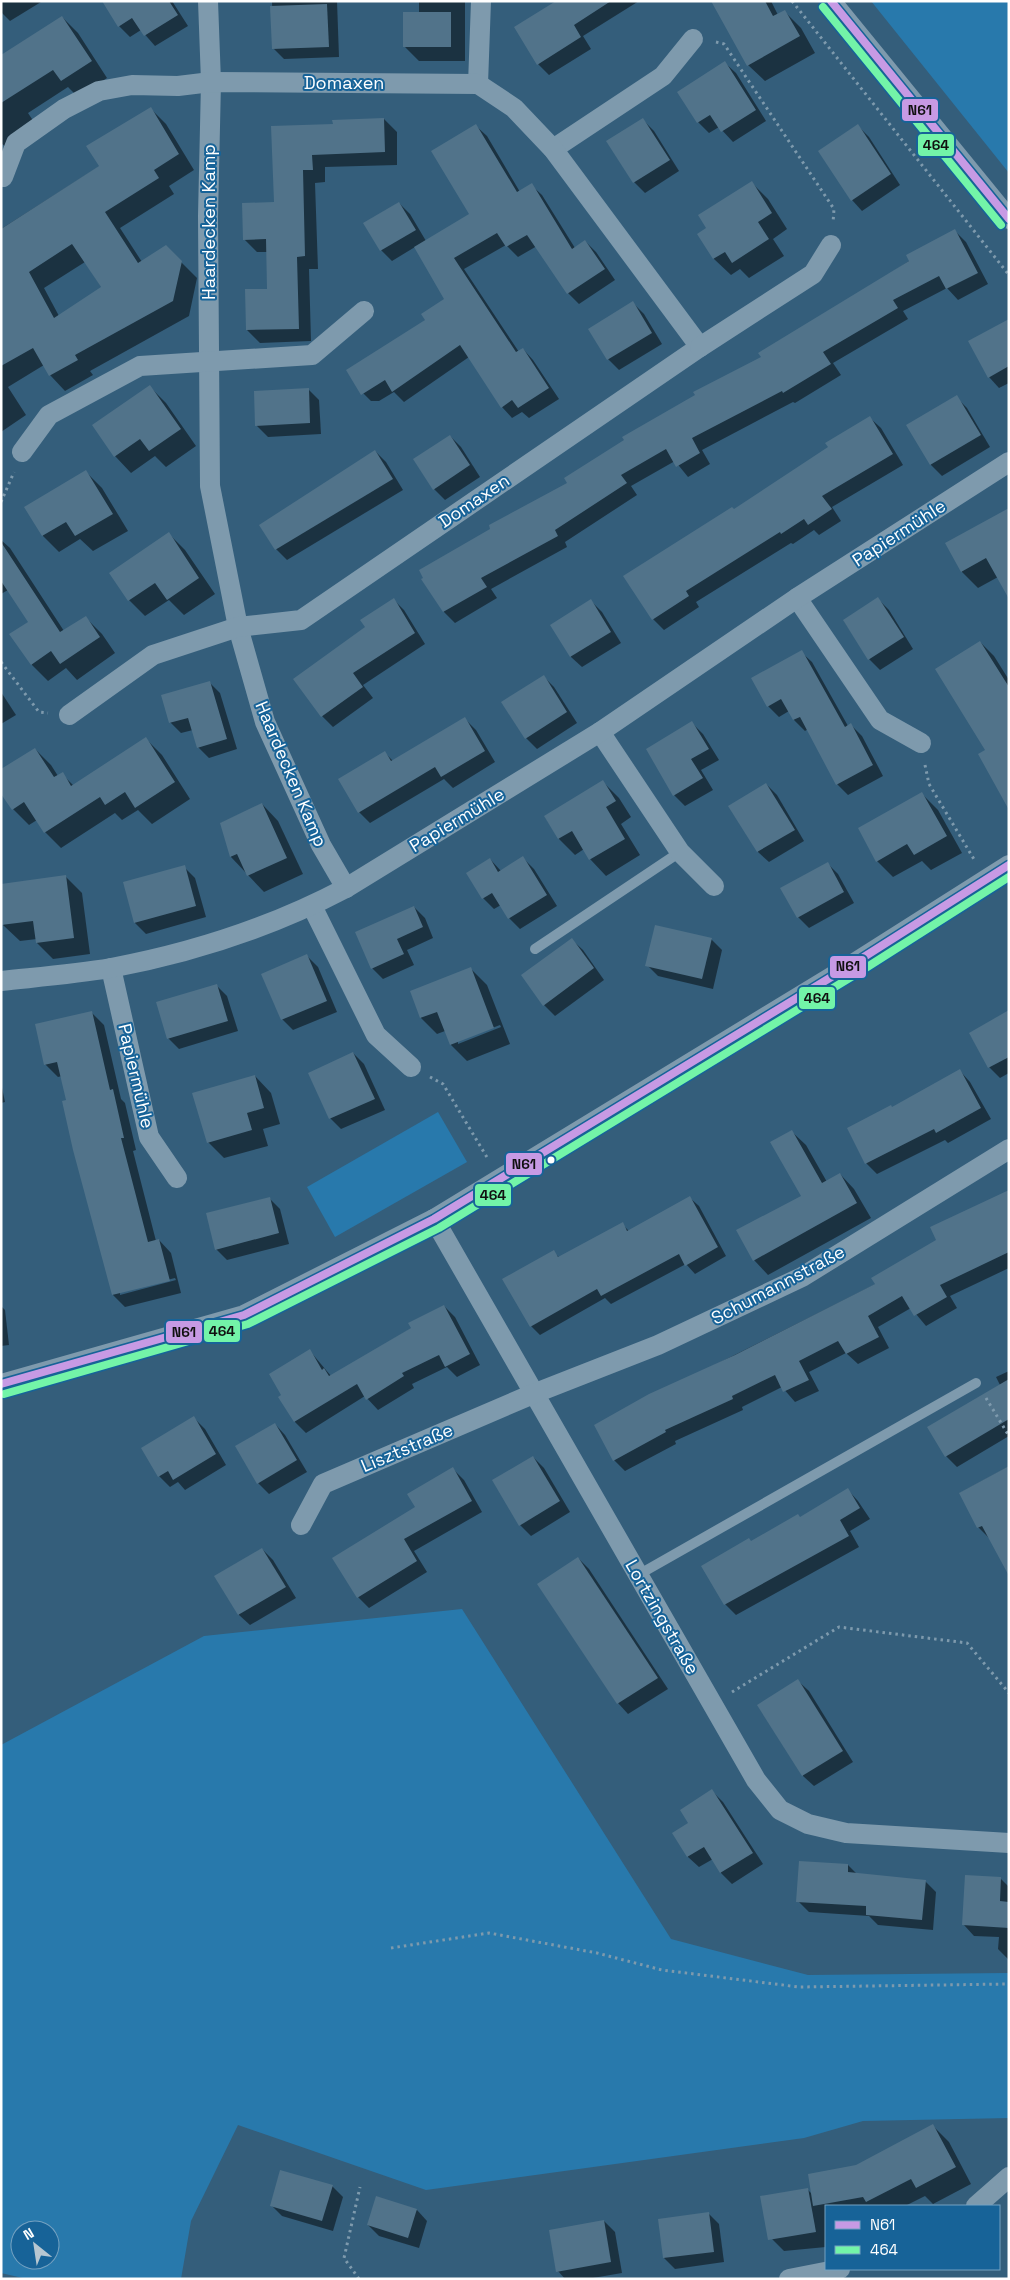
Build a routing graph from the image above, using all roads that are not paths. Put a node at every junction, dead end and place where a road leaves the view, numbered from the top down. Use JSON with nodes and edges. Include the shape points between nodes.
{"nodes":[{"id":1,"x":208,"y":1,"type":"edge"},
{"id":2,"x":481,"y":1,"type":"edge"},
{"id":3,"x":831,"y":1,"type":"edge"},
{"id":4,"x":693,"y":39,"type":"road end"},
{"id":5,"x":211,"y":82,"type":"junction"},
{"id":6,"x":478,"y":84,"type":"junction"},
{"id":7,"x":553,"y":149,"type":"junction"},
{"id":8,"x":4,"y":177,"type":"dead end"},
{"id":9,"x":1009,"y":219,"type":"edge"},
{"id":10,"x":831,"y":245,"type":"road end"},
{"id":11,"x":364,"y":311,"type":"dead end"},
{"id":12,"x":700,"y":347,"type":"junction"},
{"id":13,"x":210,"y":362,"type":"junction"},
{"id":14,"x":22,"y":452,"type":"road end"},
{"id":15,"x":1006,"y":470,"type":"edge"},
{"id":16,"x":797,"y":598,"type":"junction"},
{"id":17,"x":238,"y":626,"type":"junction"},
{"id":18,"x":69,"y":714,"type":"road end"},
{"id":19,"x":600,"y":732,"type":"junction"},
{"id":20,"x":921,"y":743,"type":"road end"},
{"id":21,"x":680,"y":852,"type":"junction"},
{"id":22,"x":1009,"y":865,"type":"edge"},
{"id":23,"x":714,"y":886,"type":"dead end"},
{"id":24,"x":346,"y":888,"type":"junction"},
{"id":25,"x":312,"y":906,"type":"junction"},
{"id":26,"x":535,"y":950,"type":"dead end"},
{"id":27,"x":111,"y":968,"type":"junction"},
{"id":28,"x":1,"y":981,"type":"edge"},
{"id":29,"x":411,"y":1067,"type":"road end"},
{"id":30,"x":1009,"y":1149,"type":"edge"},
{"id":31,"x":177,"y":1178,"type":"dead end"},
{"id":32,"x":434,"y":1218,"type":"junction"},
{"id":33,"x":976,"y":1383,"type":"road end"},
{"id":34,"x":1,"y":1384,"type":"edge"},
{"id":35,"x":533,"y":1394,"type":"junction"},
{"id":36,"x":301,"y":1525,"type":"dead end"},
{"id":37,"x":638,"y":1575,"type":"junction"},
{"id":38,"x":1009,"y":1843,"type":"edge"},
{"id":39,"x":1009,"y":2177,"type":"edge"},
{"id":40,"x":977,"y":2205,"type":"edge"},
{"id":41,"x":835,"y":2270,"type":"edge"},
{"id":42,"x":789,"y":2279,"type":"edge"}],
"edges":[{"from":1,"to":5,"type":"street","name":"Haardecken Kamp"},
{"from":2,"to":6,"type":"street"},
{"from":3,"to":9,"type":"street"},
{"from":4,"to":7,"type":"street","via":[[663,76]]},
{"from":5,"to":6,"type":"street","name":"Domaxen"},
{"from":5,"to":8,"type":"street","via":[[178,86],[132,85],[99,90],[64,109],[16,143]]},
{"from":5,"to":13,"type":"street","name":"Haardecken Kamp","via":[[208,216]]},
{"from":6,"to":7,"type":"street","via":[[514,108]]},
{"from":7,"to":12,"type":"street"},
{"from":10,"to":12,"type":"street","name":"Domaxen","via":[[813,274]]},
{"from":11,"to":13,"type":"street","via":[[312,354]]},
{"from":12,"to":17,"type":"street","name":"Domaxen","via":[[301,620]]},
{"from":13,"to":14,"type":"street","via":[[140,366],[49,415]]},
{"from":13,"to":17,"type":"street","name":"Haardecken Kamp","via":[[210,486]]},
{"from":15,"to":16,"type":"street","name":"Papiermühle"},
{"from":16,"to":19,"type":"street","name":"Papiermühle"},
{"from":16,"to":20,"type":"street","via":[[880,720]]},
{"from":17,"to":18,"type":"street","via":[[153,654]]},
{"from":17,"to":24,"type":"street","name":"Haardecken Kamp","via":[[265,722],[321,845]]},
{"from":19,"to":21,"type":"street"},
{"from":19,"to":24,"type":"street","name":"Papiermühle"},
{"from":21,"to":23,"type":"street"},
{"from":21,"to":26,"type":"lane"},
{"from":22,"to":32,"type":"street","via":[[856,962]]},
{"from":24,"to":25,"type":"street","name":"Papiermühle"},
{"from":25,"to":27,"type":"street","name":"Papiermühle","via":[[220,940]]},
{"from":25,"to":29,"type":"street","via":[[376,1036]]},
{"from":27,"to":28,"type":"street","name":"Papiermühle"},
{"from":27,"to":31,"type":"street","name":"Papiermühle","via":[[149,1137]]},
{"from":30,"to":35,"type":"street","name":"Schumannstraße","via":[[802,1277],[658,1345]]},
{"from":32,"to":34,"type":"street","via":[[244,1315]]},
{"from":32,"to":35,"type":"street","name":"Lortzingstraße"},
{"from":33,"to":37,"type":"lane"},
{"from":35,"to":36,"type":"street","name":"Lisztstraße","via":[[323,1484]]},
{"from":35,"to":37,"type":"street","name":"Lortzingstraße"},
{"from":37,"to":38,"type":"street","name":"Lortzingstraße","via":[[756,1780],[780,1810],[808,1824],[846,1833]]},
{"from":39,"to":40,"type":"street"},
{"from":41,"to":42,"type":"street"}]}
